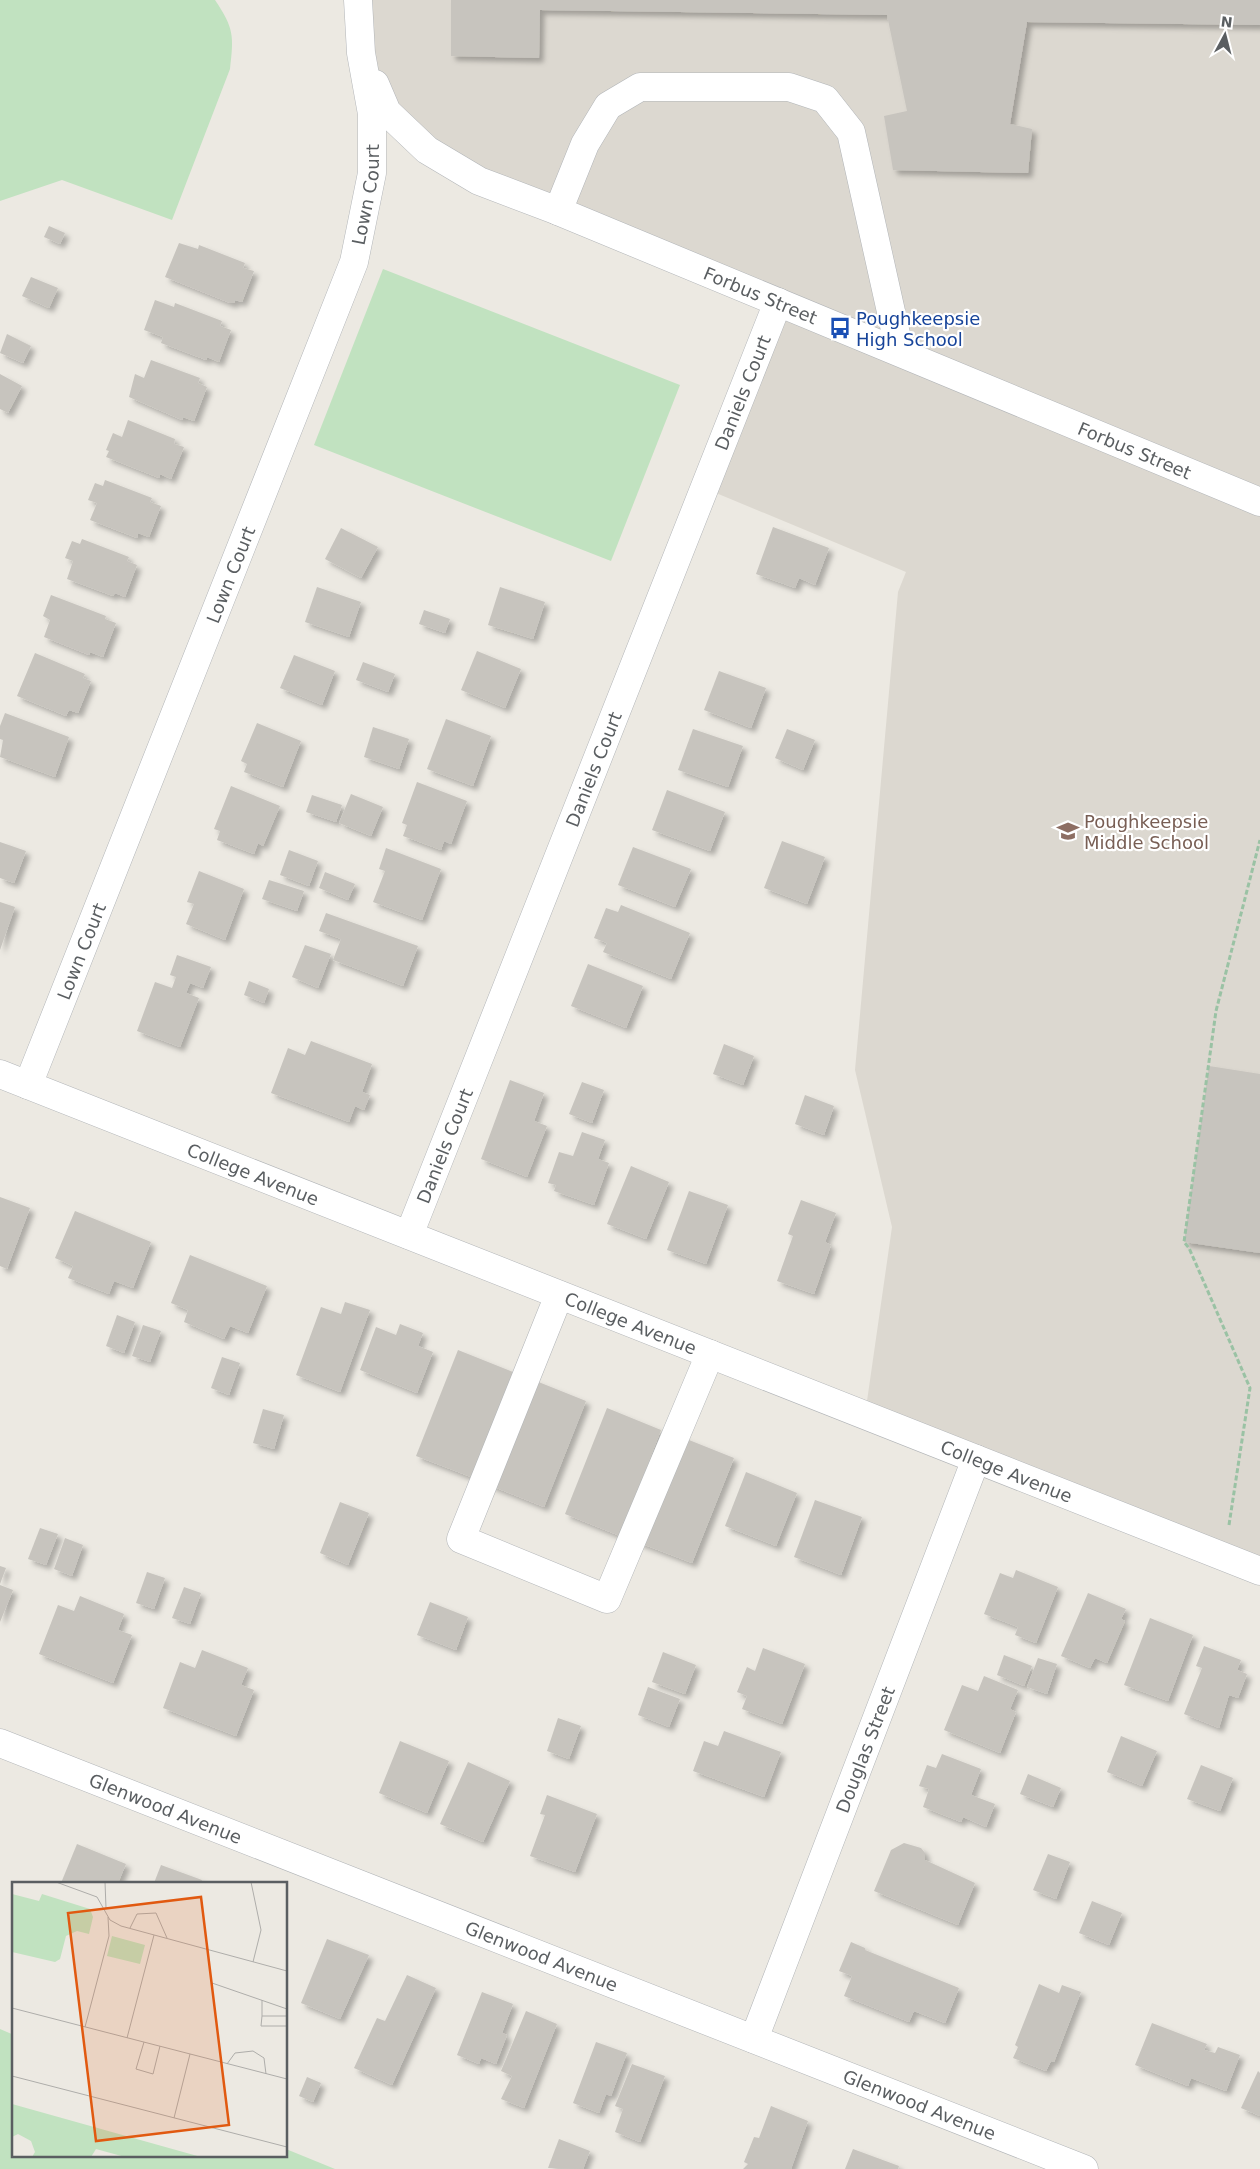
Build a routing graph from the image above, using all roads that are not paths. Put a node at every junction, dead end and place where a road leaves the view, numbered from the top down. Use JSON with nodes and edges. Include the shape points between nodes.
{"nodes":[{"id":1,"x":345,"y":0,"type":"edge"},
{"id":2,"x":358,"y":0,"type":"edge"},
{"id":3,"x":361,"y":53,"type":"junction"},
{"id":4,"x":558,"y":211,"type":"junction"},
{"id":5,"x":778,"y":302,"type":"junction"},
{"id":6,"x":900,"y":352,"type":"junction"},
{"id":7,"x":1260,"y":502,"type":"edge"},
{"id":8,"x":0,"y":1074,"type":"edge"},
{"id":9,"x":28,"y":1085,"type":"junction"},
{"id":10,"x":409,"y":1235,"type":"junction"},
{"id":11,"x":559,"y":1295,"type":"junction"},
{"id":12,"x":710,"y":1354,"type":"junction"},
{"id":13,"x":976,"y":1459,"type":"junction"},
{"id":14,"x":1260,"y":1571,"type":"edge"},
{"id":15,"x":0,"y":1743,"type":"edge"},
{"id":16,"x":754,"y":2039,"type":"junction"},
{"id":17,"x":1084,"y":2169,"type":"edge"}],
"edges":[{"from":1,"to":3,"type":"street","name":"Forbus Street"},
{"from":2,"to":3,"type":"street"},
{"from":3,"to":4,"type":"street","name":"Forbus Street","via":[[387,112],[427,150],[479,181]]},
{"from":3,"to":9,"type":"street","name":"Lown Court","via":[[372,114],[372,174],[354,262]]},
{"from":4,"to":5,"type":"street","name":"Forbus Street"},
{"from":4,"to":6,"type":"street","via":[[585,144],[608,106],[640,87],[789,87],[825,99],[851,132]]},
{"from":5,"to":6,"type":"street","name":"Forbus Street"},
{"from":5,"to":10,"type":"street","name":"Daniels Court"},
{"from":6,"to":7,"type":"street","name":"Forbus Street"},
{"from":8,"to":9,"type":"street","name":"College Avenue"},
{"from":9,"to":10,"type":"street","name":"College Avenue"},
{"from":10,"to":11,"type":"street","name":"College Avenue"},
{"from":11,"to":12,"type":"street","name":"College Avenue"},
{"from":11,"to":12,"type":"street","via":[[460,1540],[607,1599]]},
{"from":12,"to":13,"type":"street","name":"College Avenue"},
{"from":13,"to":14,"type":"street","name":"College Avenue"},
{"from":13,"to":16,"type":"street","name":"Douglas Street"},
{"from":15,"to":16,"type":"street","name":"Glenwood Avenue"},
{"from":16,"to":17,"type":"street","name":"Glenwood Avenue"}]}
